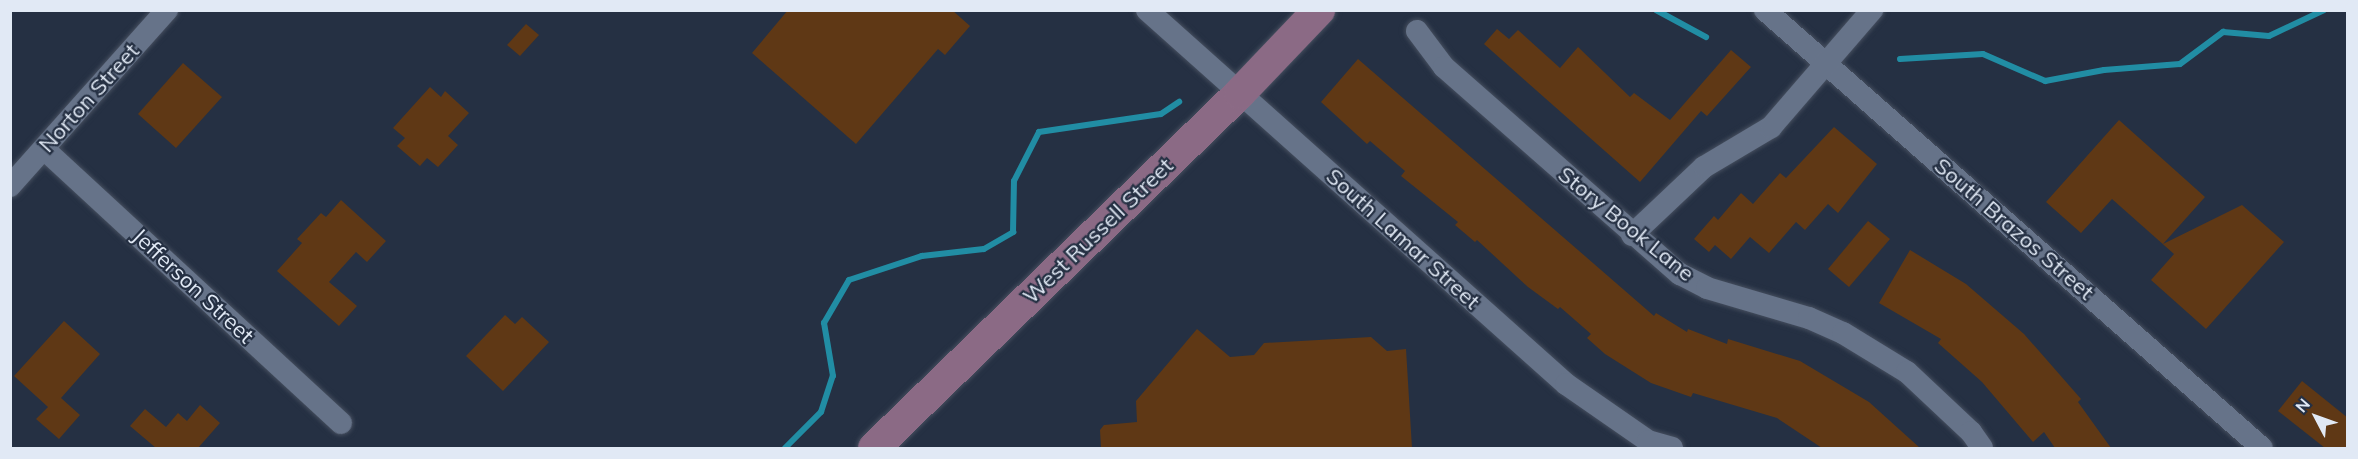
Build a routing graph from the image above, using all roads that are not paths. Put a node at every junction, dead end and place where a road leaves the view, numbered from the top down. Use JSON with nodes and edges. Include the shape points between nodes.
{"nodes":[{"id":1,"x":167,"y":10,"type":"edge"},
{"id":2,"x":1148,"y":10,"type":"edge"},
{"id":3,"x":1319,"y":10,"type":"edge"},
{"id":4,"x":1765,"y":10,"type":"edge"},
{"id":5,"x":1872,"y":10,"type":"edge"},
{"id":6,"x":1417,"y":31,"type":"dead end"},
{"id":7,"x":1825,"y":63,"type":"junction"},
{"id":8,"x":1240,"y":93,"type":"junction"},
{"id":9,"x":44,"y":148,"type":"junction"},
{"id":10,"x":10,"y":186,"type":"edge"},
{"id":11,"x":1632,"y":235,"type":"junction"},
{"id":12,"x":341,"y":423,"type":"dead end"},
{"id":13,"x":874,"y":448,"type":"edge"},
{"id":14,"x":1672,"y":448,"type":"edge"},
{"id":15,"x":1982,"y":448,"type":"edge"},
{"id":16,"x":2262,"y":448,"type":"edge"}],
"edges":[{"from":1,"to":9,"type":"street","name":"Norton Street"},
{"from":2,"to":8,"type":"street","name":"South Lamar Street"},
{"from":3,"to":8,"type":"street","name":"West Russell Street"},
{"from":4,"to":7,"type":"street","name":"South Brazos Street"},
{"from":5,"to":7,"type":"street"},
{"from":6,"to":11,"type":"street","name":"Story Book Lane","via":[[1444,67]]},
{"from":7,"to":11,"type":"street","via":[[1772,127],[1704,167]]},
{"from":7,"to":16,"type":"street","name":"South Brazos Street"},
{"from":8,"to":13,"type":"street","name":"West Russell Street"},
{"from":8,"to":14,"type":"street","name":"South Lamar Street","via":[[1566,384],[1648,441]]},
{"from":9,"to":10,"type":"street","name":"Norton Street"},
{"from":9,"to":12,"type":"street","name":"Jefferson Street"},
{"from":11,"to":15,"type":"street","name":"Story Book Lane","via":[[1680,274],[1707,288],[1809,318],[1898,366],[1971,432]]}]}
